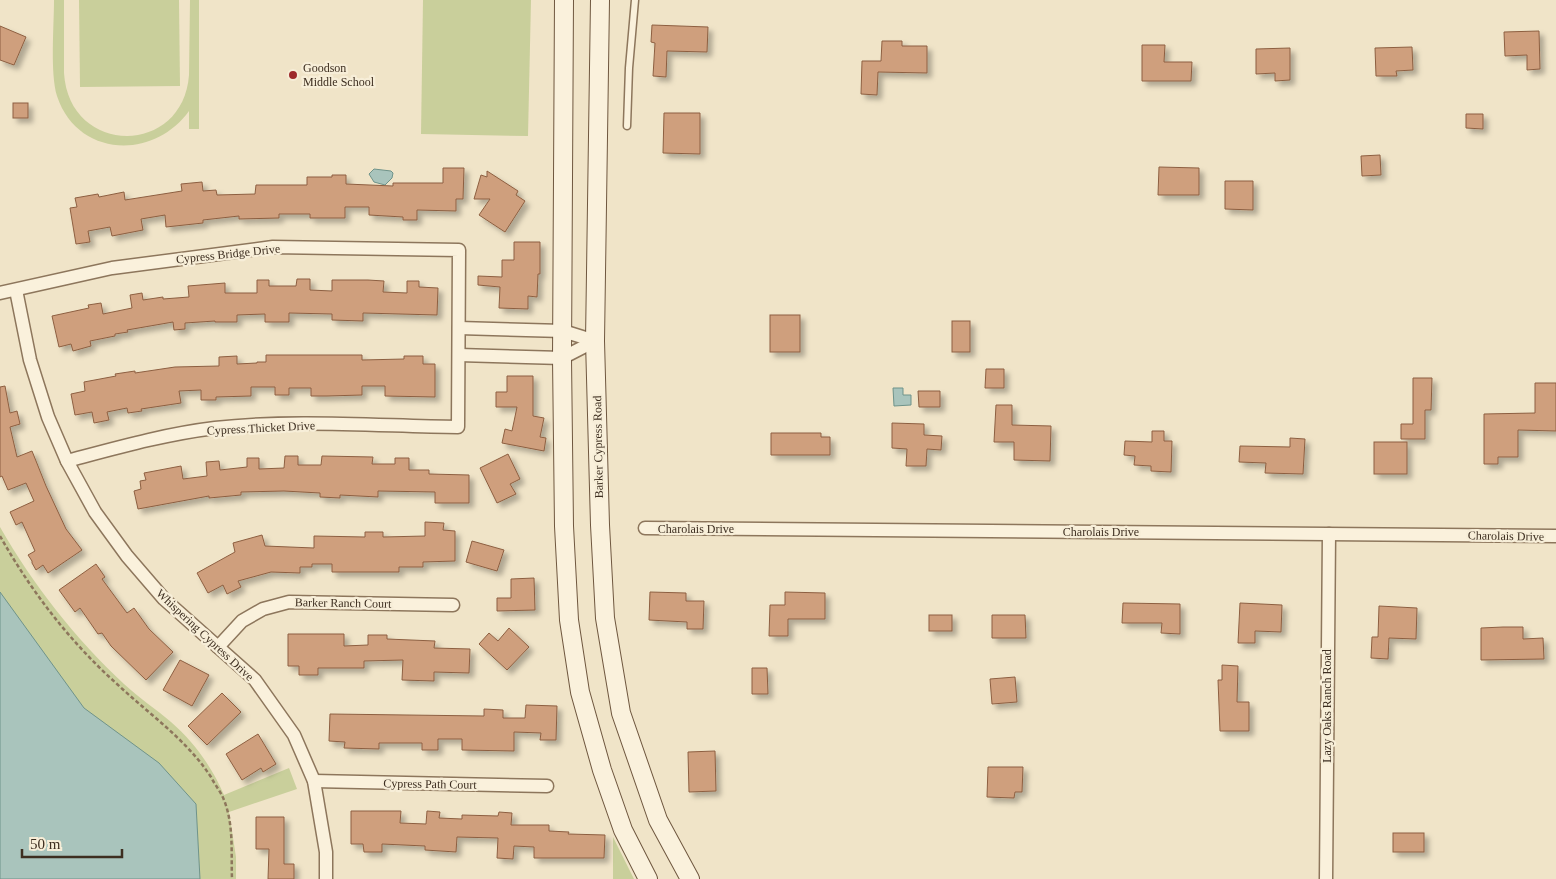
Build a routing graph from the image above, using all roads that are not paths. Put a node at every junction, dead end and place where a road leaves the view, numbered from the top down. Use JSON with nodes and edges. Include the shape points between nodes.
{"nodes":[{"id":1,"x":564,"y":0,"type":"edge"},
{"id":2,"x":600,"y":0,"type":"edge"},
{"id":3,"x":635,"y":0,"type":"edge"},
{"id":4,"x":627,"y":126,"type":"dead end"},
{"id":5,"x":16,"y":290,"type":"junction"},
{"id":6,"x":0,"y":293,"type":"edge"},
{"id":7,"x":459,"y":328,"type":"junction"},
{"id":8,"x":563,"y":331,"type":"junction"},
{"id":9,"x":595,"y":341,"type":"junction"},
{"id":10,"x":458,"y":355,"type":"junction"},
{"id":11,"x":562,"y":358,"type":"junction"},
{"id":12,"x":67,"y":461,"type":"junction"},
{"id":13,"x":645,"y":528,"type":"dead end"},
{"id":14,"x":1329,"y":534,"type":"junction"},
{"id":15,"x":1556,"y":536,"type":"edge"},
{"id":16,"x":453,"y":605,"type":"dead end"},
{"id":17,"x":218,"y":646,"type":"junction"},
{"id":18,"x":314,"y":781,"type":"junction"},
{"id":19,"x":547,"y":786,"type":"dead end"},
{"id":20,"x":326,"y":879,"type":"edge"},
{"id":21,"x":648,"y":879,"type":"edge"},
{"id":22,"x":690,"y":879,"type":"edge"},
{"id":23,"x":1326,"y":879,"type":"edge"}],
"edges":[{"from":1,"to":8,"type":"main road"},
{"from":2,"to":9,"type":"main road","name":"Barker Cypress Road"},
{"from":3,"to":4,"type":"lane"},
{"from":5,"to":6,"type":"street","name":"Cypress Bridge Drive"},
{"from":5,"to":7,"type":"street","name":"Cypress Bridge Drive","via":[[112,268],[273,247],[459,250]]},
{"from":5,"to":12,"type":"street","name":"Whispering Cypress Drive","via":[[30,360],[48,417]]},
{"from":7,"to":8,"type":"street"},
{"from":7,"to":10,"type":"street"},
{"from":8,"to":9,"type":"street"},
{"from":8,"to":11,"type":"main road"},
{"from":9,"to":11,"type":"street"},
{"from":9,"to":22,"type":"main road","name":"Barker Cypress Road","via":[[605,618],[621,713],[658,820]]},
{"from":10,"to":11,"type":"street"},
{"from":10,"to":12,"type":"street","name":"Cypress Thicket Drive","via":[[458,427],[294,424],[216,428],[142,441]]},
{"from":11,"to":21,"type":"main road","via":[[568,611],[579,683],[602,770],[620,822]]},
{"from":12,"to":17,"type":"street","name":"Whispering Cypress Drive","via":[[95,512],[127,556],[164,600]]},
{"from":13,"to":14,"type":"street","name":"Charolais Drive"},
{"from":14,"to":15,"type":"street","name":"Charolais Drive"},
{"from":14,"to":23,"type":"street","name":"Lazy Oaks Ranch Road"},
{"from":16,"to":17,"type":"street","name":"Barker Ranch Court","via":[[289,602],[262,609],[242,621]]},
{"from":17,"to":18,"type":"street","name":"Whispering Cypress Drive","via":[[255,680],[294,734]]},
{"from":18,"to":19,"type":"street","name":"Cypress Path Court"},
{"from":18,"to":20,"type":"street","name":"Whispering Cypress Drive","via":[[326,852]]}]}
